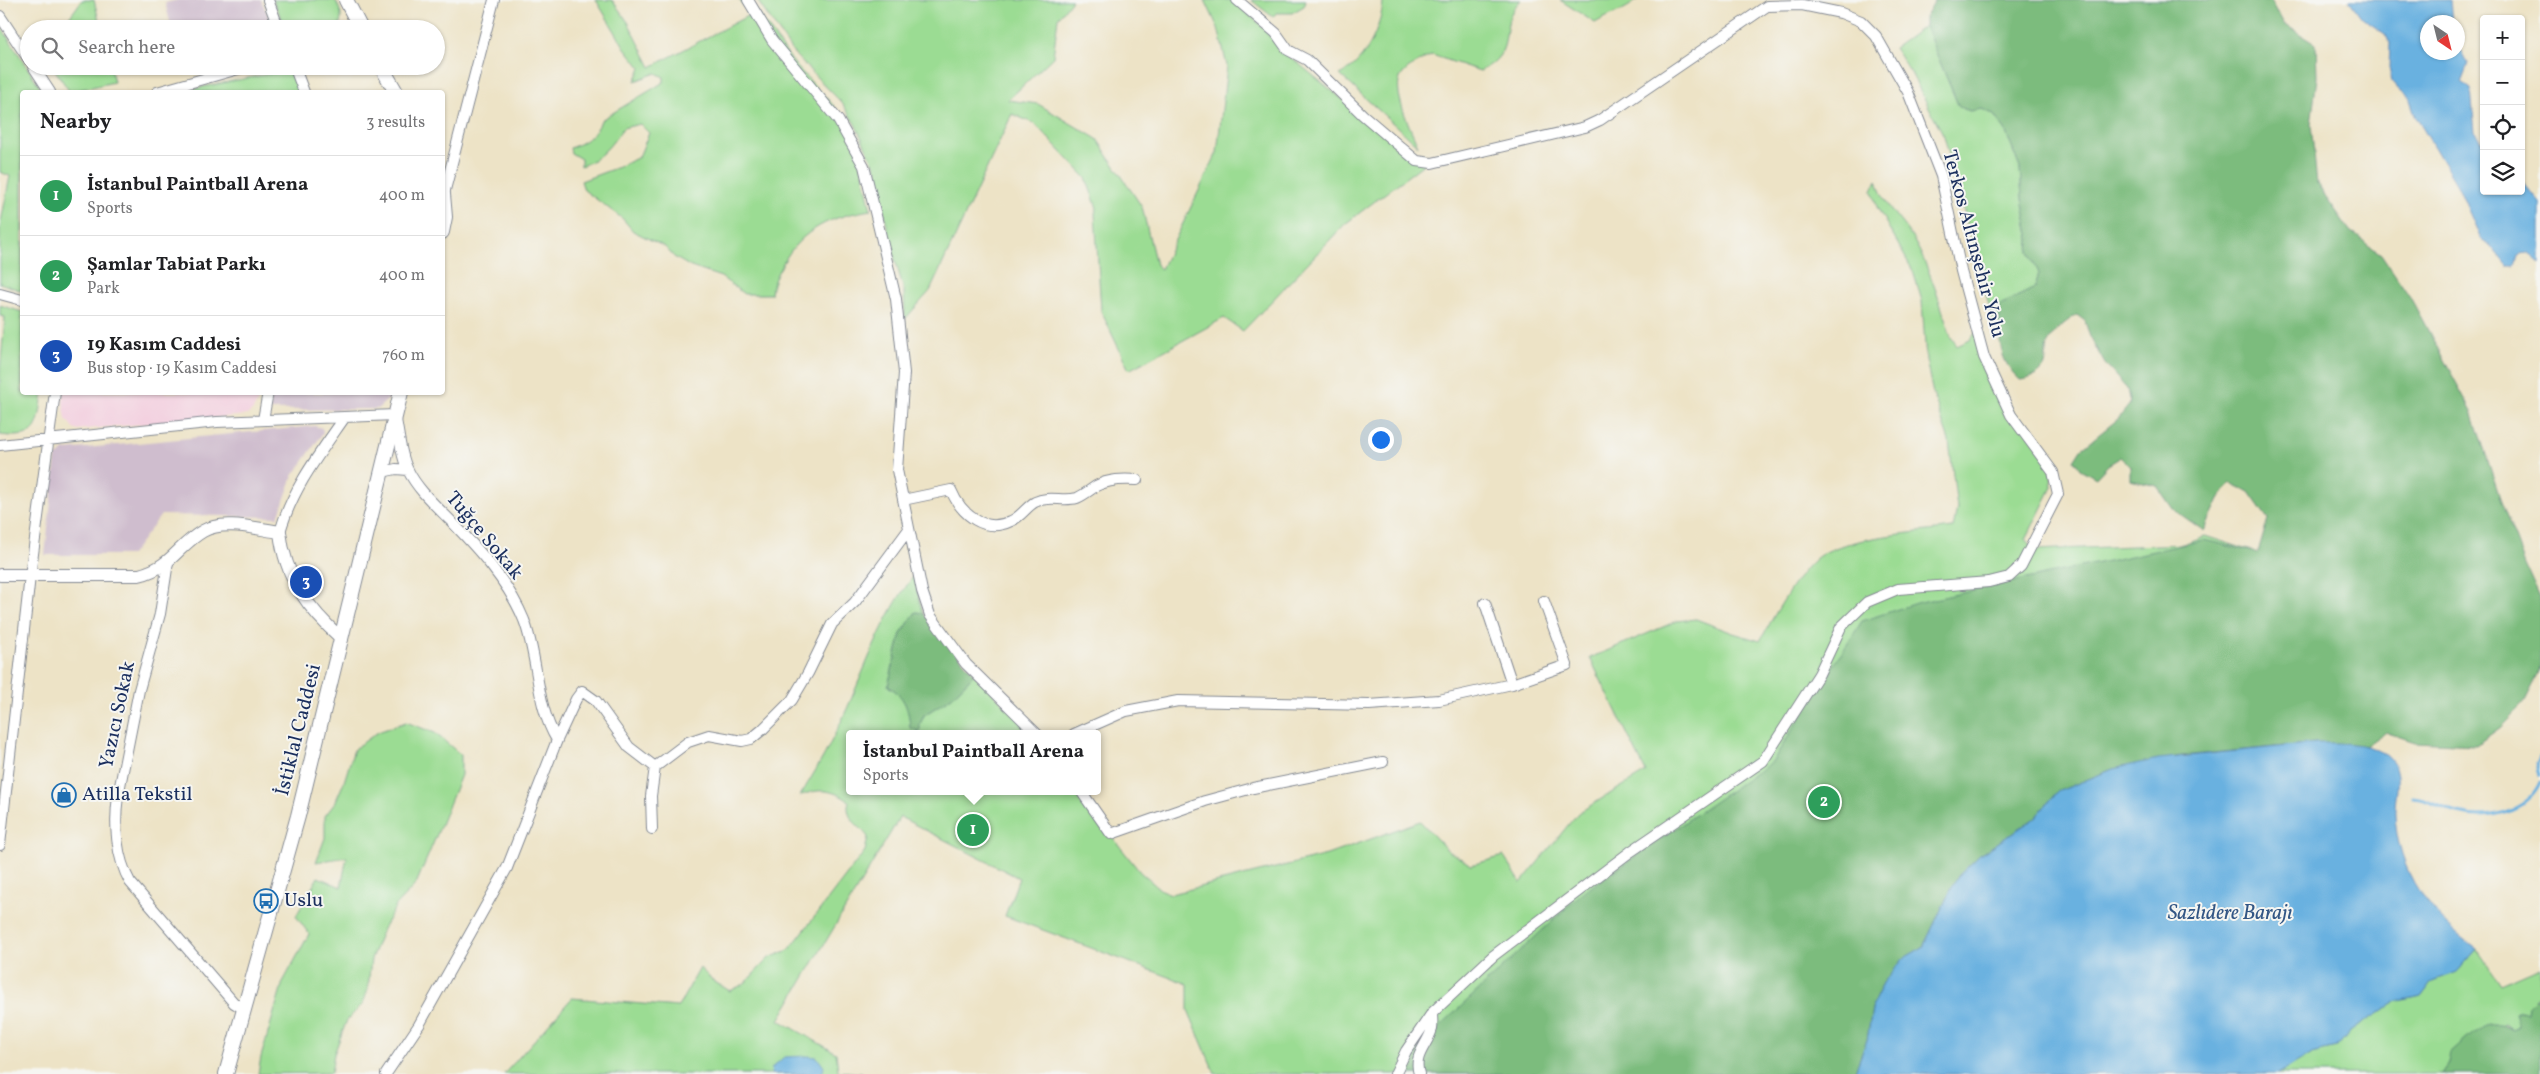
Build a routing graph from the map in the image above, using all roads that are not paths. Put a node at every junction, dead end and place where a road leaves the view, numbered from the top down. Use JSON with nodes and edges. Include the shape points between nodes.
{"nodes":[{"id":1,"x":268,"y":0,"type":"edge"},
{"id":2,"x":346,"y":0,"type":"edge"},
{"id":3,"x":494,"y":0,"type":"edge"},
{"id":4,"x":748,"y":0,"type":"edge"},
{"id":5,"x":1238,"y":0,"type":"edge"},
{"id":6,"x":0,"y":16,"type":"edge"},
{"id":7,"x":276,"y":20,"type":"edge"},
{"id":8,"x":356,"y":20,"type":"edge"},
{"id":9,"x":20,"y":46,"type":"edge"},
{"id":10,"x":39,"y":75,"type":"edge"},
{"id":11,"x":217,"y":75,"type":"edge"},
{"id":12,"x":297,"y":75,"type":"edge"},
{"id":13,"x":386,"y":75,"type":"edge"},
{"id":14,"x":49,"y":90,"type":"edge"},
{"id":15,"x":164,"y":90,"type":"edge"},
{"id":16,"x":303,"y":90,"type":"edge"},
{"id":17,"x":395,"y":90,"type":"edge"},
{"id":18,"x":445,"y":182,"type":"edge"},
{"id":19,"x":0,"y":294,"type":"edge"},
{"id":20,"x":20,"y":299,"type":"edge"},
{"id":21,"x":55,"y":395,"type":"edge"},
{"id":22,"x":267,"y":395,"type":"edge"},
{"id":23,"x":400,"y":395,"type":"edge"},
{"id":24,"x":395,"y":415,"type":"junction"},
{"id":25,"x":345,"y":417,"type":"junction"},
{"id":26,"x":263,"y":420,"type":"junction"},
{"id":27,"x":48,"y":440,"type":"junction"},
{"id":28,"x":0,"y":445,"type":"edge"},
{"id":29,"x":408,"y":470,"type":"junction"},
{"id":30,"x":382,"y":472,"type":"junction"},
{"id":31,"x":1137,"y":480,"type":"dead end"},
{"id":32,"x":903,"y":500,"type":"junction"},
{"id":33,"x":909,"y":529,"type":"junction"},
{"id":34,"x":280,"y":532,"type":"junction"},
{"id":35,"x":168,"y":562,"type":"junction"},
{"id":36,"x":0,"y":575,"type":"edge"},
{"id":37,"x":30,"y":576,"type":"junction"},
{"id":38,"x":1544,"y":601,"type":"dead end"},
{"id":39,"x":1485,"y":603,"type":"dead end"},
{"id":40,"x":342,"y":639,"type":"junction"},
{"id":41,"x":1512,"y":684,"type":"junction"},
{"id":42,"x":1033,"y":730,"type":"edge"},
{"id":43,"x":1083,"y":730,"type":"edge"},
{"id":44,"x":557,"y":740,"type":"junction"},
{"id":45,"x":1383,"y":762,"type":"dead end"},
{"id":46,"x":655,"y":767,"type":"junction"},
{"id":47,"x":1084,"y":795,"type":"edge"},
{"id":48,"x":652,"y":829,"type":"dead end"},
{"id":49,"x":0,"y":845,"type":"edge"},
{"id":50,"x":244,"y":1009,"type":"junction"},
{"id":51,"x":1432,"y":1013,"type":"junction"},
{"id":52,"x":226,"y":1074,"type":"edge"},
{"id":53,"x":386,"y":1074,"type":"edge"},
{"id":54,"x":1395,"y":1074,"type":"edge"},
{"id":55,"x":1419,"y":1074,"type":"edge"}],
"edges":[{"from":1,"to":7,"type":"street"},
{"from":2,"to":8,"type":"main road"},
{"from":3,"to":18,"type":"street"},
{"from":4,"to":32,"type":"street","via":[[772,40],[838,120],[864,166],[896,299],[904,373],[897,470]]},
{"from":5,"to":51,"type":"street","name":"Terkos Altınşehir Yolu","via":[[1276,34],[1288,50],[1307,60],[1363,115],[1417,161],[1432,163],[1585,127],[1600,120],[1767,6],[1802,5],[1861,21],[1876,36],[1908,92],[1941,176],[1984,357],[2011,415],[2053,472],[2058,494],[2021,566],[2009,577],[1989,582],[1898,590],[1867,602],[1841,626],[1819,674],[1764,761],[1630,852],[1508,944]]},
{"from":6,"to":9,"type":"street"},
{"from":10,"to":14,"type":"street"},
{"from":11,"to":15,"type":"street"},
{"from":12,"to":16,"type":"street"},
{"from":13,"to":17,"type":"main road"},
{"from":19,"to":20,"type":"street"},
{"from":21,"to":27,"type":"street"},
{"from":22,"to":26,"type":"street"},
{"from":23,"to":24,"type":"main road","name":"İstiklal Caddesi"},
{"from":24,"to":25,"type":"street"},
{"from":24,"to":29,"type":"street","name":"Tuğçe Sokak"},
{"from":24,"to":30,"type":"main road","name":"İstiklal Caddesi"},
{"from":25,"to":26,"type":"street"},
{"from":25,"to":34,"type":"street","via":[[302,480]]},
{"from":26,"to":27,"type":"street"},
{"from":27,"to":28,"type":"street"},
{"from":27,"to":37,"type":"street"},
{"from":29,"to":30,"type":"street"},
{"from":29,"to":44,"type":"street","name":"Tuğçe Sokak","via":[[427,497],[466,537],[507,587],[524,620],[546,722]]},
{"from":30,"to":40,"type":"main road","name":"İstiklal Caddesi"},
{"from":31,"to":32,"type":"street","via":[[1109,481],[1075,499],[1047,498],[1034,503],[1012,521],[999,525],[976,521],[957,504],[951,490]]},
{"from":32,"to":33,"type":"street"},
{"from":33,"to":42,"type":"street","via":[[930,615],[966,664]]},
{"from":33,"to":46,"type":"street","via":[[855,602],[832,624],[792,700],[762,730],[751,739],[709,735],[688,742]]},
{"from":34,"to":35,"type":"street","via":[[236,526],[215,527],[188,542]]},
{"from":34,"to":40,"type":"street","via":[[282,550],[297,588],[310,608]]},
{"from":35,"to":37,"type":"street","via":[[154,572],[139,575]]},
{"from":35,"to":50,"type":"street","name":"Yazıcı Sokak","via":[[160,614],[139,690],[118,796],[116,814],[123,869],[130,882],[234,1004]]},
{"from":36,"to":37,"type":"street"},
{"from":37,"to":49,"type":"street"},
{"from":38,"to":41,"type":"street","via":[[1567,665]]},
{"from":39,"to":41,"type":"street"},
{"from":40,"to":50,"type":"main road","name":"İstiklal Caddesi","via":[[298,816]]},
{"from":41,"to":43,"type":"street","via":[[1439,700],[1369,705],[1178,702],[1126,711]]},
{"from":44,"to":46,"type":"street","via":[[582,691],[596,701],[629,746]]},
{"from":44,"to":53,"type":"street","via":[[507,868],[424,1017]]},
{"from":45,"to":47,"type":"street","via":[[1253,788],[1111,834]]},
{"from":46,"to":48,"type":"street"},
{"from":50,"to":52,"type":"main road","name":"İstiklal Caddesi"},
{"from":51,"to":54,"type":"street","via":[[1406,1051]]},
{"from":51,"to":55,"type":"street","via":[[1432,1029],[1419,1052]]}]}
